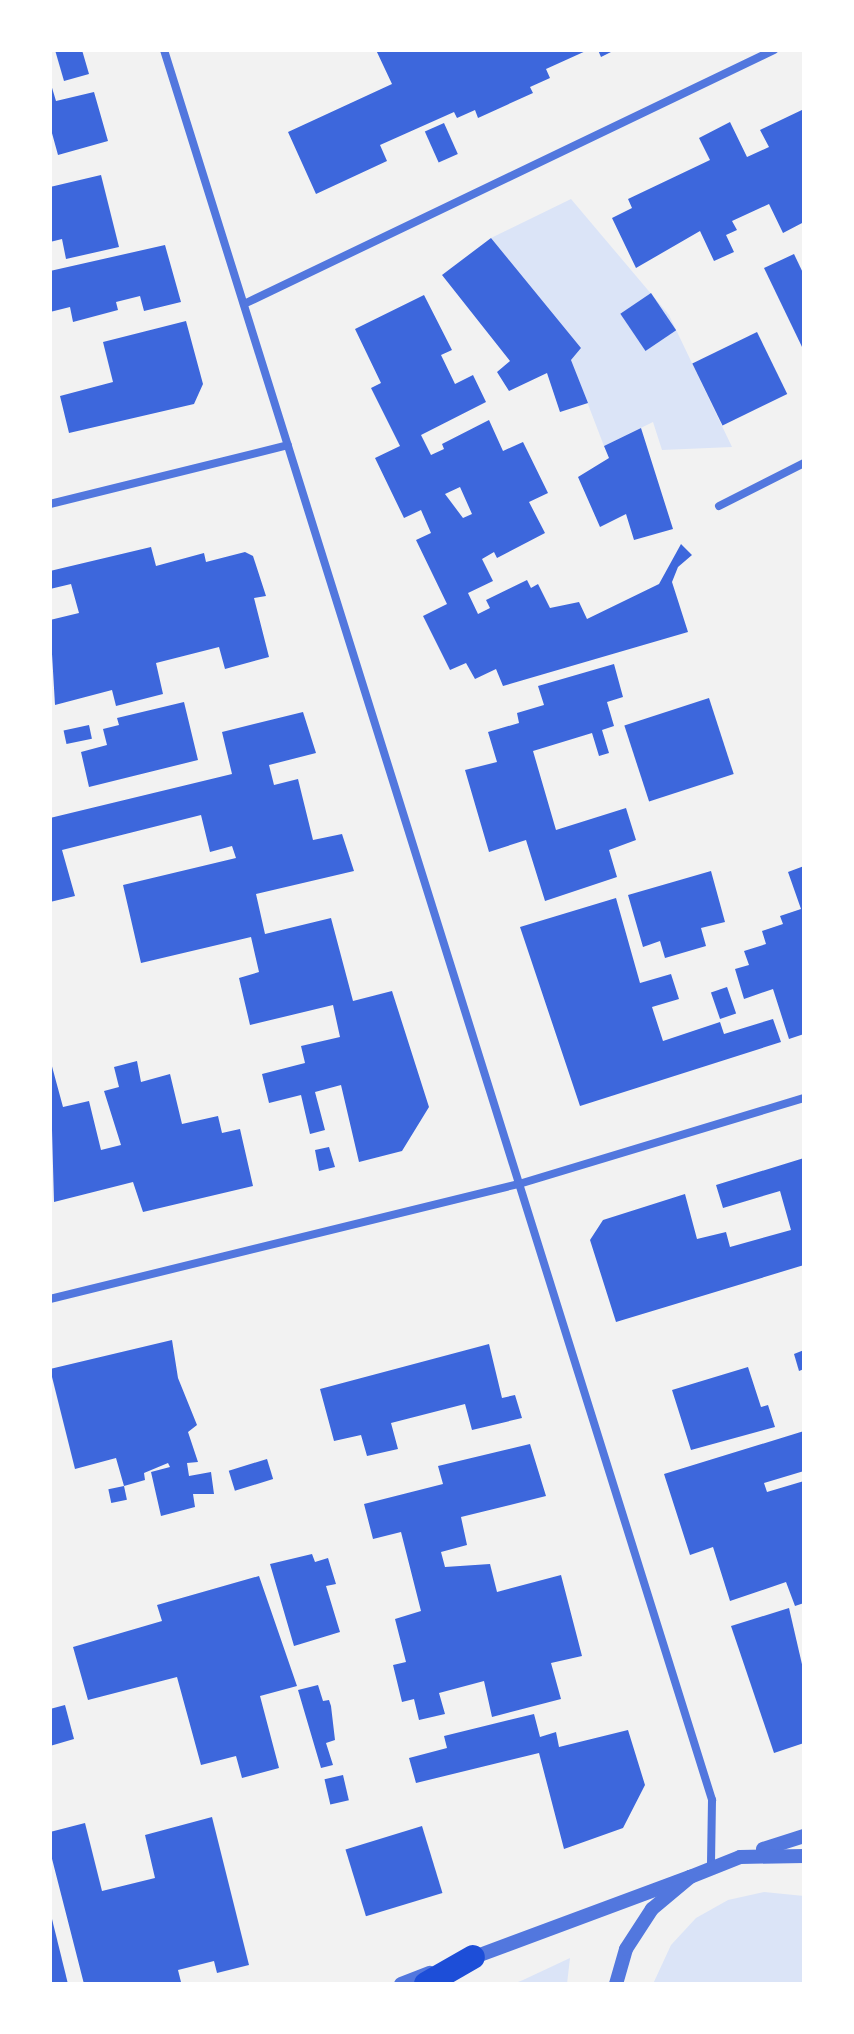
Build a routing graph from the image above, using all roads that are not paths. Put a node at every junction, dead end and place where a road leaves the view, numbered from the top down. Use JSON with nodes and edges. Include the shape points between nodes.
{"nodes":[{"id":1,"x":164,"y":50,"type":"edge"},
{"id":2,"x":774,"y":50,"type":"edge"},
{"id":3,"x":244,"y":304,"type":"junction"},
{"id":4,"x":288,"y":445,"type":"junction"},
{"id":5,"x":804,"y":463,"type":"edge"},
{"id":6,"x":50,"y":504,"type":"edge"},
{"id":7,"x":719,"y":506,"type":"dead end"},
{"id":8,"x":804,"y":1098,"type":"edge"},
{"id":9,"x":519,"y":1184,"type":"junction"},
{"id":10,"x":50,"y":1299,"type":"edge"},
{"id":11,"x":804,"y":1836,"type":"edge"},
{"id":12,"x":804,"y":1856,"type":"edge"},
{"id":13,"x":740,"y":1857,"type":"junction"},
{"id":14,"x":711,"y":1866,"type":"junction"},
{"id":15,"x":690,"y":1877,"type":"junction"},
{"id":16,"x":473,"y":1957,"type":"junction"},
{"id":17,"x":401,"y":1984,"type":"edge"},
{"id":18,"x":426,"y":1984,"type":"edge"},
{"id":19,"x":616,"y":1984,"type":"edge"}],
"edges":[{"from":1,"to":3,"type":"street"},
{"from":2,"to":3,"type":"street"},
{"from":3,"to":4,"type":"street"},
{"from":4,"to":6,"type":"street"},
{"from":4,"to":9,"type":"street"},
{"from":5,"to":7,"type":"street"},
{"from":8,"to":9,"type":"street"},
{"from":9,"to":10,"type":"street"},
{"from":9,"to":14,"type":"street","via":[[712,1800]]},
{"from":11,"to":13,"type":"street"},
{"from":12,"to":13,"type":"street"},
{"from":13,"to":14,"type":"street"},
{"from":14,"to":15,"type":"street"},
{"from":15,"to":16,"type":"street"},
{"from":15,"to":19,"type":"street","via":[[652,1909],[626,1949]]},
{"from":16,"to":17,"type":"street"},
{"from":16,"to":18,"type":"highway"}]}
